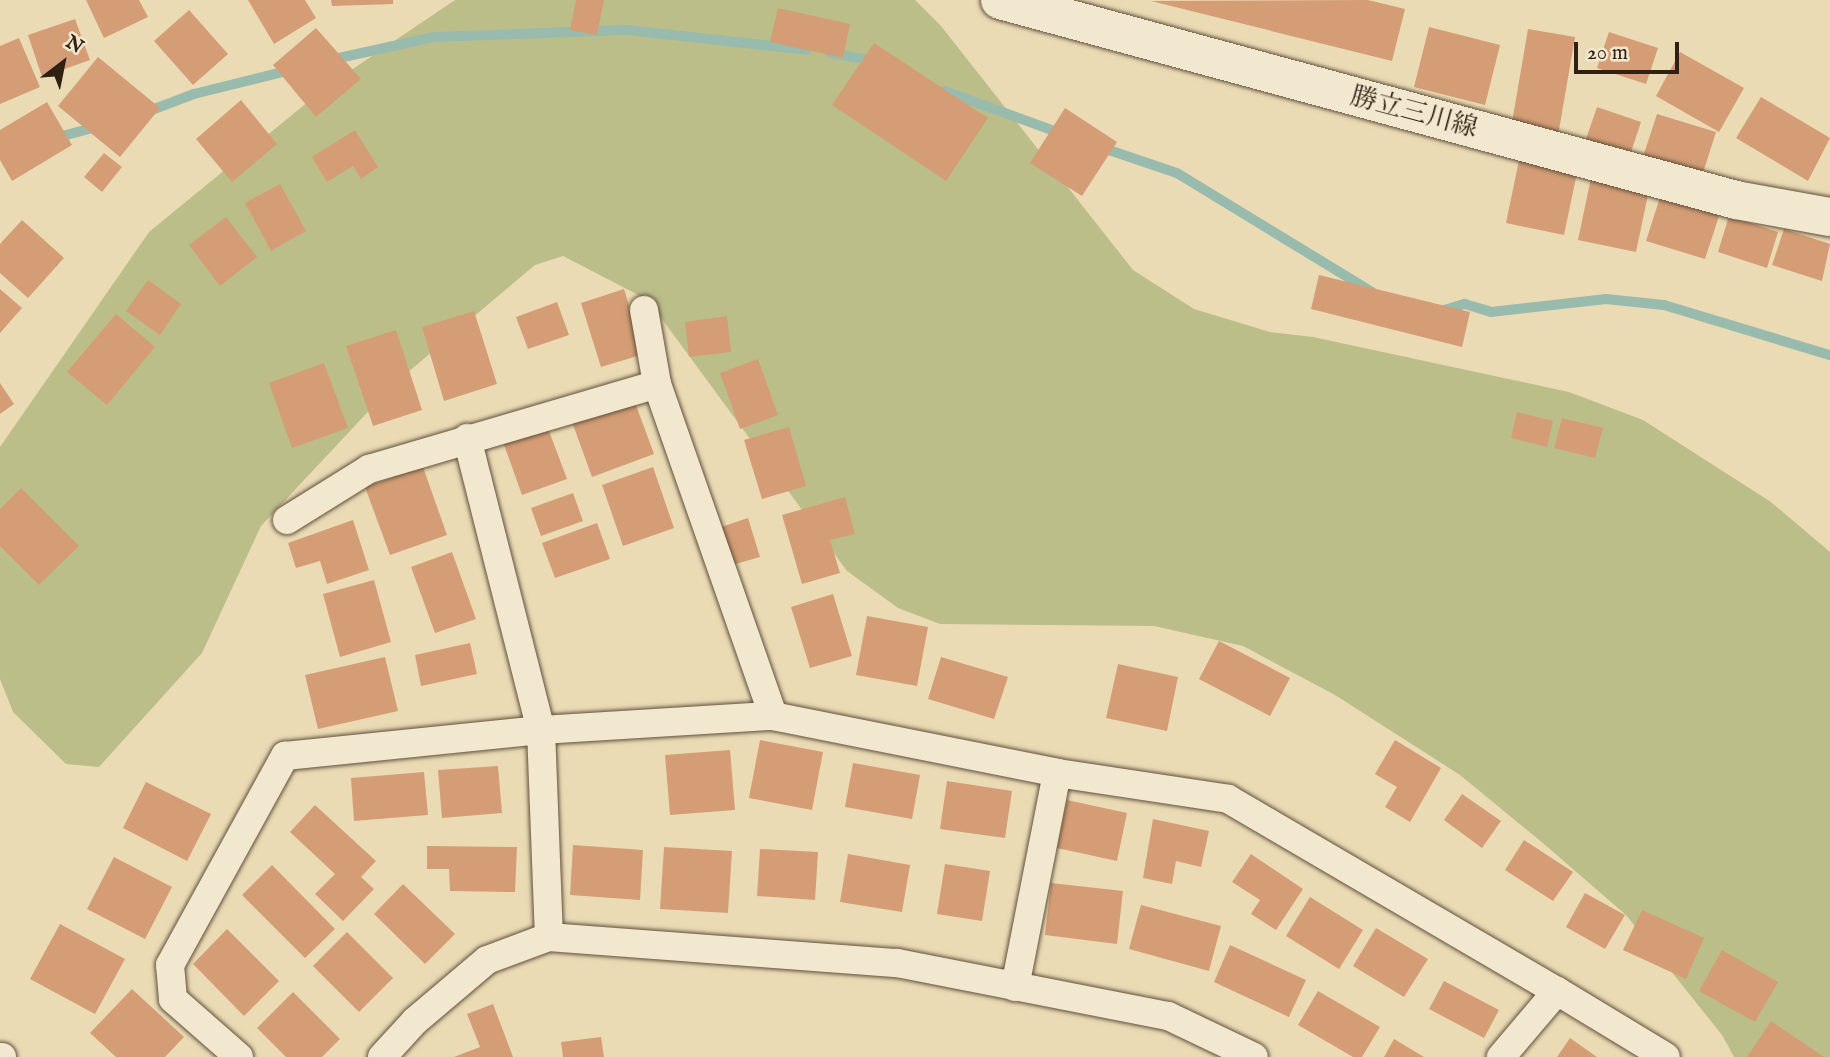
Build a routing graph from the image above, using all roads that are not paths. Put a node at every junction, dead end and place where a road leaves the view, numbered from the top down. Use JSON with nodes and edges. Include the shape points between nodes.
{"nodes":[{"id":1,"x":1000,"y":0,"type":"edge"},
{"id":2,"x":1830,"y":217,"type":"edge"},
{"id":3,"x":644,"y":310,"type":"dead end"},
{"id":4,"x":657,"y":384,"type":"junction"},
{"id":5,"x":467,"y":438,"type":"junction"},
{"id":6,"x":287,"y":520,"type":"dead end"},
{"id":7,"x":773,"y":716,"type":"junction"},
{"id":8,"x":541,"y":730,"type":"junction"},
{"id":9,"x":1058,"y":773,"type":"junction"},
{"id":10,"x":548,"y":937,"type":"junction"},
{"id":11,"x":1015,"y":987,"type":"junction"},
{"id":12,"x":1557,"y":991,"type":"junction"},
{"id":13,"x":239,"y":1057,"type":"edge"},
{"id":14,"x":382,"y":1057,"type":"edge"},
{"id":15,"x":1254,"y":1057,"type":"edge"},
{"id":16,"x":1501,"y":1057,"type":"edge"},
{"id":17,"x":1666,"y":1057,"type":"edge"}],
"edges":[{"from":1,"to":2,"type":"main road","name":"勝立三川線","via":[[1736,200]]},
{"from":3,"to":4,"type":"street"},
{"from":4,"to":5,"type":"street"},
{"from":4,"to":7,"type":"street"},
{"from":5,"to":6,"type":"street","via":[[369,469]]},
{"from":5,"to":8,"type":"street"},
{"from":7,"to":8,"type":"street"},
{"from":7,"to":9,"type":"street"},
{"from":8,"to":10,"type":"street"},
{"from":8,"to":13,"type":"street","via":[[285,756],[170,965],[173,999]]},
{"from":9,"to":11,"type":"street"},
{"from":9,"to":12,"type":"street","via":[[1227,799]]},
{"from":10,"to":11,"type":"street","via":[[897,963]]},
{"from":10,"to":14,"type":"street","via":[[486,960],[415,1021]]},
{"from":11,"to":15,"type":"street","via":[[1168,1016]]},
{"from":12,"to":16,"type":"street"},
{"from":12,"to":17,"type":"street"}]}
